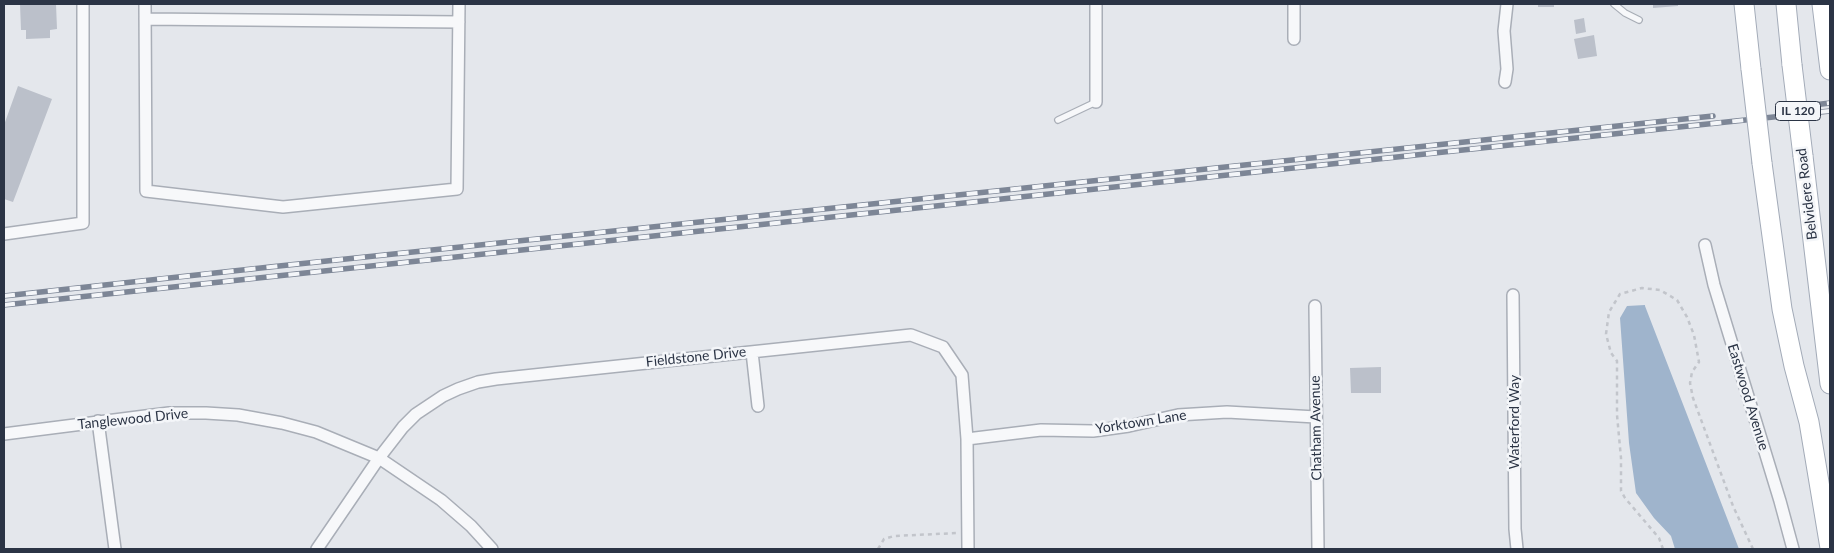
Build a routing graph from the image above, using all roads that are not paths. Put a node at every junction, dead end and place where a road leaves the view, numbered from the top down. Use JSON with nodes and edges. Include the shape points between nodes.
{"nodes":[{"id":1,"x":83,"y":4,"type":"edge"},
{"id":2,"x":145,"y":4,"type":"edge"},
{"id":3,"x":459,"y":4,"type":"edge"},
{"id":4,"x":1096,"y":4,"type":"edge"},
{"id":5,"x":1294,"y":4,"type":"edge"},
{"id":6,"x":1507,"y":4,"type":"edge"},
{"id":7,"x":1614,"y":4,"type":"edge"},
{"id":8,"x":1744,"y":4,"type":"edge"},
{"id":9,"x":1786,"y":4,"type":"edge"},
{"id":10,"x":1822,"y":4,"type":"edge"},
{"id":11,"x":145,"y":18,"type":"junction"},
{"id":12,"x":1639,"y":20,"type":"dead end"},
{"id":13,"x":459,"y":22,"type":"junction"},
{"id":14,"x":1294,"y":39,"type":"dead end"},
{"id":15,"x":1830,"y":65,"type":"edge"},
{"id":16,"x":1504,"y":82,"type":"dead end"},
{"id":17,"x":1096,"y":102,"type":"joint"},
{"id":18,"x":1058,"y":120,"type":"dead end"},
{"id":19,"x":4,"y":234,"type":"edge"},
{"id":20,"x":1705,"y":245,"type":"dead end"},
{"id":21,"x":1513,"y":295,"type":"dead end"},
{"id":22,"x":1315,"y":306,"type":"dead end"},
{"id":23,"x":752,"y":352,"type":"junction"},
{"id":24,"x":1830,"y":384,"type":"edge"},
{"id":25,"x":758,"y":406,"type":"dead end"},
{"id":26,"x":1316,"y":417,"type":"junction"},
{"id":27,"x":98,"y":421,"type":"junction"},
{"id":28,"x":4,"y":434,"type":"edge"},
{"id":29,"x":967,"y":439,"type":"junction"},
{"id":30,"x":379,"y":458,"type":"junction"},
{"id":31,"x":1830,"y":548,"type":"edge"},
{"id":32,"x":115,"y":549,"type":"edge"},
{"id":33,"x":317,"y":549,"type":"edge"},
{"id":34,"x":492,"y":549,"type":"edge"},
{"id":35,"x":968,"y":549,"type":"edge"},
{"id":36,"x":1318,"y":549,"type":"edge"},
{"id":37,"x":1517,"y":549,"type":"edge"},
{"id":38,"x":1793,"y":549,"type":"edge"}],
"edges":[{"from":1,"to":19,"type":"street","via":[[83,223]]},
{"from":2,"to":11,"type":"street"},
{"from":3,"to":13,"type":"street"},
{"from":4,"to":17,"type":"street"},
{"from":5,"to":14,"type":"street"},
{"from":6,"to":16,"type":"street"},
{"from":7,"to":12,"type":"lane"},
{"from":8,"to":31,"type":"main road","bridge":true,"via":[[1782,309],[1809,422]]},
{"from":9,"to":24,"type":"main road","name":"Belvidere Road","number":"IL 120","bridge":true},
{"from":10,"to":15,"type":"main road"},
{"from":11,"to":13,"type":"street"},
{"from":11,"to":13,"type":"street","via":[[146,191],[283,207],[457,188]]},
{"from":17,"to":18,"type":"lane"},
{"from":20,"to":38,"type":"street","name":"Eastwood Avenue"},
{"from":21,"to":37,"type":"street","name":"Waterford Way"},
{"from":22,"to":26,"type":"street","name":"Chatham Avenue"},
{"from":23,"to":25,"type":"street"},
{"from":23,"to":29,"type":"street","name":"Fieldstone Drive","via":[[911,335],[943,347],[962,375]]},
{"from":23,"to":30,"type":"street","name":"Fieldstone Drive","via":[[478,382],[443,396],[416,414]]},
{"from":26,"to":29,"type":"street","name":"Yorktown Lane","via":[[1226,412],[1178,415],[1094,431],[1041,430]]},
{"from":26,"to":36,"type":"street","name":"Chatham Avenue"},
{"from":27,"to":28,"type":"street","name":"Tanglewood Drive"},
{"from":27,"to":30,"type":"street","name":"Tanglewood Drive","via":[[169,413],[238,415],[282,422],[316,432]]},
{"from":27,"to":32,"type":"street"},
{"from":29,"to":35,"type":"street","name":"Fieldstone Drive"},
{"from":30,"to":33,"type":"street","name":"Fieldstone Drive"},
{"from":30,"to":34,"type":"street","name":"Tanglewood Drive","via":[[441,500]]}]}
